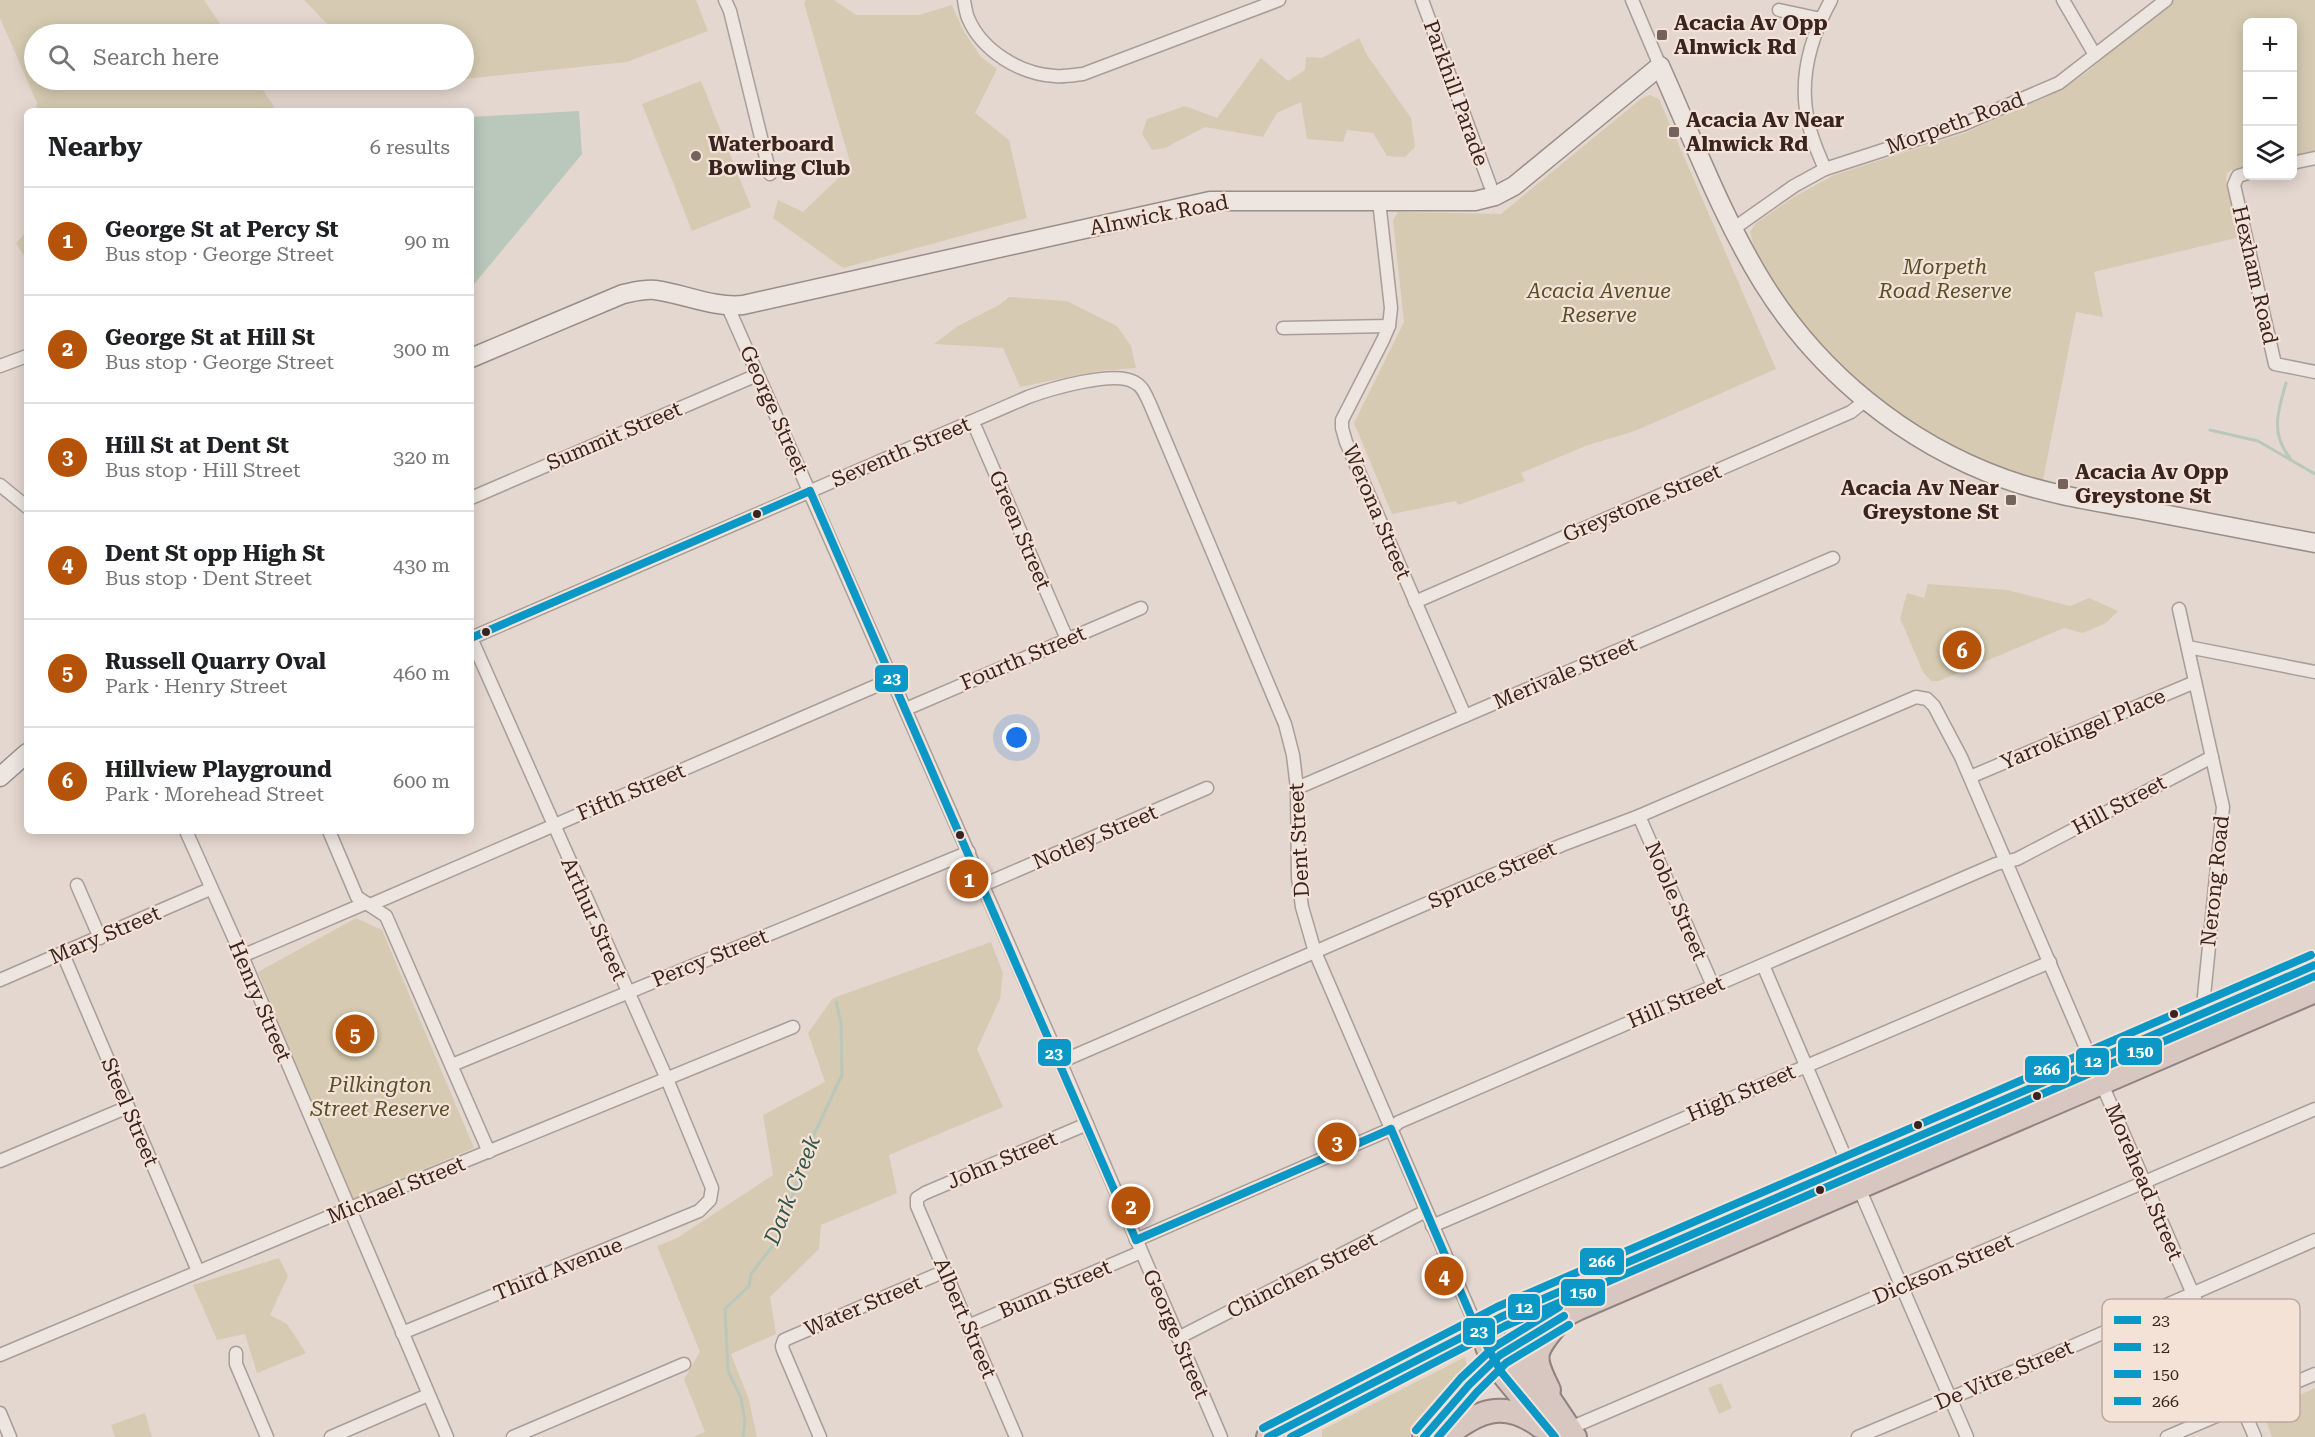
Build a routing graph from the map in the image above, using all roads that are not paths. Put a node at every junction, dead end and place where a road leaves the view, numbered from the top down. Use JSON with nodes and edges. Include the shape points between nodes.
{"nodes":[{"id":1,"x":725,"y":0,"type":"edge"},
{"id":2,"x":964,"y":0,"type":"edge"},
{"id":3,"x":1278,"y":0,"type":"edge"},
{"id":4,"x":1422,"y":0,"type":"edge"},
{"id":5,"x":1632,"y":0,"type":"edge"},
{"id":6,"x":1831,"y":0,"type":"edge"},
{"id":7,"x":2063,"y":0,"type":"edge"},
{"id":8,"x":2166,"y":0,"type":"edge"},
{"id":9,"x":1779,"y":10,"type":"dead end"},
{"id":10,"x":1821,"y":19,"type":"junction"},
{"id":11,"x":2095,"y":55,"type":"junction"},
{"id":12,"x":1660,"y":66,"type":"junction"},
{"id":13,"x":2315,"y":158,"type":"edge"},
{"id":14,"x":2297,"y":162,"type":"edge"},
{"id":15,"x":1825,"y":169,"type":"junction"},
{"id":16,"x":770,"y":174,"type":"dead end"},
{"id":17,"x":2243,"y":174,"type":"edge"},
{"id":18,"x":1490,"y":185,"type":"dead end"},
{"id":19,"x":1379,"y":201,"type":"junction"},
{"id":20,"x":1733,"y":229,"type":"junction"},
{"id":21,"x":728,"y":307,"type":"junction"},
{"id":22,"x":1389,"y":326,"type":"junction"},
{"id":23,"x":1283,"y":327,"type":"dead end"},
{"id":24,"x":24,"y":357,"type":"edge"},
{"id":25,"x":474,"y":357,"type":"edge"},
{"id":26,"x":0,"y":366,"type":"edge"},
{"id":27,"x":2315,"y":372,"type":"edge"},
{"id":28,"x":757,"y":375,"type":"junction"},
{"id":29,"x":1138,"y":384,"type":"joint"},
{"id":30,"x":1866,"y":400,"type":"junction"},
{"id":31,"x":970,"y":422,"type":"junction"},
{"id":32,"x":0,"y":485,"type":"edge"},
{"id":33,"x":810,"y":491,"type":"junction"},
{"id":34,"x":474,"y":497,"type":"edge"},
{"id":35,"x":24,"y":505,"type":"edge"},
{"id":36,"x":2315,"y":543,"type":"edge"},
{"id":37,"x":1833,"y":558,"type":"dead end"},
{"id":38,"x":1415,"y":602,"type":"junction"},
{"id":39,"x":1141,"y":608,"type":"dead end"},
{"id":40,"x":2179,"y":609,"type":"dead end"},
{"id":41,"x":474,"y":637,"type":"edge"},
{"id":42,"x":1067,"y":639,"type":"junction"},
{"id":43,"x":474,"y":645,"type":"edge"},
{"id":44,"x":2188,"y":647,"type":"junction"},
{"id":45,"x":2315,"y":672,"type":"edge"},
{"id":46,"x":892,"y":679,"type":"junction"},
{"id":47,"x":2195,"y":682,"type":"junction"},
{"id":48,"x":1927,"y":699,"type":"joint"},
{"id":49,"x":906,"y":709,"type":"junction"},
{"id":50,"x":1465,"y":716,"type":"junction"},
{"id":51,"x":24,"y":756,"type":"edge"},
{"id":52,"x":2212,"y":757,"type":"junction"},
{"id":53,"x":0,"y":777,"type":"edge"},
{"id":54,"x":1971,"y":777,"type":"junction"},
{"id":55,"x":1207,"y":788,"type":"dead end"},
{"id":56,"x":1297,"y":788,"type":"junction"},
{"id":57,"x":1639,"y":816,"type":"junction"},
{"id":58,"x":553,"y":826,"type":"junction"},
{"id":59,"x":187,"y":834,"type":"edge"},
{"id":60,"x":330,"y":834,"type":"edge"},
{"id":61,"x":969,"y":852,"type":"junction"},
{"id":62,"x":2006,"y":862,"type":"junction"},
{"id":63,"x":77,"y":885,"type":"dead end"},
{"id":64,"x":983,"y":885,"type":"junction"},
{"id":65,"x":210,"y":889,"type":"junction"},
{"id":66,"x":368,"y":904,"type":"junction"},
{"id":67,"x":100,"y":938,"type":"junction"},
{"id":68,"x":1315,"y":952,"type":"junction"},
{"id":69,"x":63,"y":954,"type":"junction"},
{"id":70,"x":242,"y":956,"type":"junction"},
{"id":71,"x":2050,"y":962,"type":"junction"},
{"id":72,"x":2315,"y":964,"type":"edge"},
{"id":73,"x":1763,"y":966,"type":"junction"},
{"id":74,"x":0,"y":980,"type":"edge"},
{"id":75,"x":1713,"y":986,"type":"junction"},
{"id":76,"x":2315,"y":991,"type":"edge"},
{"id":77,"x":627,"y":992,"type":"junction"},
{"id":78,"x":2205,"y":1013,"type":"junction"},
{"id":79,"x":793,"y":1027,"type":"dead end"},
{"id":80,"x":2212,"y":1035,"type":"junction"},
{"id":81,"x":1060,"y":1062,"type":"junction"},
{"id":82,"x":452,"y":1065,"type":"junction"},
{"id":83,"x":1806,"y":1065,"type":"junction"},
{"id":84,"x":2096,"y":1072,"type":"junction"},
{"id":85,"x":667,"y":1079,"type":"junction"},
{"id":86,"x":128,"y":1107,"type":"junction"},
{"id":87,"x":2315,"y":1109,"type":"edge"},
{"id":88,"x":1087,"y":1125,"type":"junction"},
{"id":89,"x":1390,"y":1129,"type":"junction"},
{"id":90,"x":489,"y":1152,"type":"junction"},
{"id":91,"x":0,"y":1161,"type":"edge"},
{"id":92,"x":1849,"y":1166,"type":"junction"},
{"id":93,"x":2146,"y":1183,"type":"junction"},
{"id":94,"x":1859,"y":1188,"type":"junction"},
{"id":95,"x":917,"y":1198,"type":"joint"},
{"id":96,"x":710,"y":1200,"type":"joint"},
{"id":97,"x":350,"y":1208,"type":"junction"},
{"id":98,"x":1426,"y":1211,"type":"junction"},
{"id":99,"x":1432,"y":1226,"type":"junction"},
{"id":100,"x":1136,"y":1240,"type":"junction"},
{"id":101,"x":2315,"y":1240,"type":"edge"},
{"id":102,"x":1141,"y":1252,"type":"junction"},
{"id":103,"x":198,"y":1271,"type":"junction"},
{"id":104,"x":945,"y":1271,"type":"junction"},
{"id":105,"x":1901,"y":1287,"type":"junction"},
{"id":106,"x":2192,"y":1294,"type":"junction"},
{"id":107,"x":2180,"y":1299,"type":"edge"},
{"id":108,"x":2194,"y":1299,"type":"edge"},
{"id":109,"x":1564,"y":1316,"type":"junction"},
{"id":110,"x":968,"y":1326,"type":"junction"},
{"id":111,"x":1477,"y":1328,"type":"junction"},
{"id":112,"x":402,"y":1333,"type":"junction"},
{"id":113,"x":2102,"y":1333,"type":"edge"},
{"id":114,"x":1178,"y":1338,"type":"junction"},
{"id":115,"x":236,"y":1353,"type":"dead end"},
{"id":116,"x":0,"y":1355,"type":"edge"},
{"id":117,"x":1500,"y":1355,"type":"junction"},
{"id":118,"x":684,"y":1364,"type":"dead end"},
{"id":119,"x":2315,"y":1374,"type":"edge"},
{"id":120,"x":2300,"y":1380,"type":"edge"},
{"id":121,"x":428,"y":1395,"type":"junction"},
{"id":122,"x":1950,"y":1398,"type":"junction"},
{"id":123,"x":0,"y":1413,"type":"edge"},
{"id":124,"x":2203,"y":1422,"type":"edge"},
{"id":125,"x":2248,"y":1422,"type":"edge"},
{"id":126,"x":1562,"y":1430,"type":"edge"},
{"id":127,"x":10,"y":1437,"type":"edge"},
{"id":128,"x":267,"y":1437,"type":"edge"},
{"id":129,"x":331,"y":1437,"type":"edge"},
{"id":130,"x":447,"y":1437,"type":"edge"},
{"id":131,"x":513,"y":1437,"type":"edge"},
{"id":132,"x":820,"y":1437,"type":"edge"},
{"id":133,"x":1016,"y":1437,"type":"edge"},
{"id":134,"x":1221,"y":1437,"type":"edge"},
{"id":135,"x":1268,"y":1437,"type":"edge"},
{"id":136,"x":1424,"y":1437,"type":"edge"},
{"id":137,"x":1445,"y":1437,"type":"edge"},
{"id":138,"x":1858,"y":1437,"type":"edge"},
{"id":139,"x":1967,"y":1437,"type":"edge"},
{"id":140,"x":2167,"y":1437,"type":"edge"},
{"id":141,"x":2255,"y":1437,"type":"edge"}],
"edges":[{"from":1,"to":16,"type":"street"},
{"from":2,"to":3,"type":"street","via":[[968,18],[984,42],[1001,57],[1027,71],[1055,76],[1083,74]]},
{"from":4,"to":18,"type":"street","name":"Parkhill Parade"},
{"from":5,"to":12,"type":"street"},
{"from":6,"to":10,"type":"street"},
{"from":7,"to":11,"type":"street"},
{"from":8,"to":11,"type":"street","name":"Morpeth Road"},
{"from":9,"to":10,"type":"street"},
{"from":10,"to":15,"type":"street","via":[[1808,53],[1804,89],[1808,125]]},
{"from":11,"to":15,"type":"street","name":"Morpeth Road","via":[[2059,83],[1964,124]]},
{"from":12,"to":19,"type":"street","name":"Alnwick Road","via":[[1514,186],[1495,196],[1475,201]]},
{"from":12,"to":20,"type":"street"},
{"from":13,"to":14,"type":"street"},
{"from":15,"to":20,"type":"street","name":"Morpeth Road"},
{"from":17,"to":27,"type":"street","name":"Hexham Road","via":[[2234,185],[2275,364]]},
{"from":19,"to":21,"type":"street","name":"Alnwick Road","via":[[1210,201]]},
{"from":19,"to":22,"type":"street","name":"Werona Street","via":[[1391,308]]},
{"from":20,"to":30,"type":"street","via":[[1792,325],[1825,363]]},
{"from":21,"to":25,"type":"street","via":[[639,290]]},
{"from":21,"to":28,"type":"street","name":"George Street"},
{"from":22,"to":23,"type":"street"},
{"from":22,"to":38,"type":"street","name":"Werona Street","via":[[1342,420],[1342,429]]},
{"from":24,"to":26,"type":"street"},
{"from":28,"to":33,"type":"street","name":"George Street"},
{"from":28,"to":34,"type":"street","name":"Summit Street"},
{"from":29,"to":31,"type":"street","name":"Seventh Street","via":[[1125,378],[1055,388]]},
{"from":29,"to":56,"type":"street","name":"Dent Street","via":[[1150,404],[1277,703],[1293,755]]},
{"from":30,"to":36,"type":"street","via":[[1927,443],[2006,480],[2059,494]]},
{"from":30,"to":38,"type":"street","name":"Greystone Street","via":[[1851,412]]},
{"from":31,"to":33,"type":"street","name":"Seventh Street"},
{"from":31,"to":42,"type":"street","name":"Green Street"},
{"from":32,"to":35,"type":"street"},
{"from":33,"to":41,"type":"street","name":"Seventh Street"},
{"from":33,"to":46,"type":"street","name":"George Street"},
{"from":37,"to":50,"type":"street","name":"Merivale Street"},
{"from":38,"to":50,"type":"street","name":"Werona Street"},
{"from":39,"to":42,"type":"street","name":"Fourth Street"},
{"from":40,"to":44,"type":"street","name":"Nerong Road"},
{"from":42,"to":49,"type":"street","name":"Fourth Street"},
{"from":43,"to":58,"type":"street","name":"Arthur Street"},
{"from":44,"to":45,"type":"street"},
{"from":44,"to":47,"type":"street","name":"Nerong Road"},
{"from":46,"to":49,"type":"street","name":"George Street"},
{"from":46,"to":58,"type":"street","name":"Fifth Street"},
{"from":47,"to":52,"type":"street","name":"Nerong Road"},
{"from":47,"to":54,"type":"street","name":"Yarrokingel Place"},
{"from":48,"to":54,"type":"street","name":"Morehead Street","via":[[1934,705]]},
{"from":48,"to":57,"type":"street","name":"Spruce Street","via":[[1916,697]]},
{"from":49,"to":61,"type":"street","name":"George Street"},
{"from":50,"to":56,"type":"street","name":"Merivale Street"},
{"from":51,"to":53,"type":"street"},
{"from":52,"to":62,"type":"street","name":"Hill Street"},
{"from":52,"to":78,"type":"street","name":"Nerong Road","via":[[2223,807]]},
{"from":54,"to":62,"type":"street","name":"Morehead Street"},
{"from":55,"to":64,"type":"street","name":"Notley Street"},
{"from":56,"to":68,"type":"street","name":"Dent Street","via":[[1298,878]]},
{"from":57,"to":68,"type":"street","name":"Spruce Street","via":[[1562,844]]},
{"from":57,"to":75,"type":"street","name":"Noble Street"},
{"from":58,"to":66,"type":"street","name":"Fifth Street"},
{"from":58,"to":77,"type":"street","name":"Arthur Street"},
{"from":59,"to":65,"type":"street","name":"Henry Street"},
{"from":60,"to":66,"type":"street","via":[[357,897]]},
{"from":61,"to":64,"type":"street","name":"George Street"},
{"from":61,"to":77,"type":"street","name":"Percy Street"},
{"from":62,"to":71,"type":"street","name":"Morehead Street"},
{"from":62,"to":73,"type":"street","name":"Hill Street"},
{"from":63,"to":67,"type":"street"},
{"from":64,"to":81,"type":"street","name":"George Street"},
{"from":65,"to":67,"type":"street","name":"Mary Street"},
{"from":65,"to":70,"type":"street","name":"Henry Street"},
{"from":66,"to":70,"type":"street","name":"Fifth Street"},
{"from":66,"to":82,"type":"street","via":[[386,916]]},
{"from":67,"to":69,"type":"street","name":"Mary Street"},
{"from":68,"to":81,"type":"street","name":"Spruce Street"},
{"from":68,"to":89,"type":"street","name":"Dent Street"},
{"from":69,"to":74,"type":"street","name":"Mary Street"},
{"from":69,"to":86,"type":"street","name":"Steel Street"},
{"from":70,"to":97,"type":"street","name":"Henry Street"},
{"from":71,"to":83,"type":"street","name":"High Street"},
{"from":71,"to":84,"type":"street","name":"Morehead Street"},
{"from":72,"to":78,"type":"highway"},
{"from":73,"to":75,"type":"street","name":"Hill Street"},
{"from":73,"to":83,"type":"street"},
{"from":75,"to":89,"type":"street","name":"Hill Street"},
{"from":76,"to":80,"type":"highway"},
{"from":77,"to":82,"type":"street","name":"Percy Street"},
{"from":77,"to":85,"type":"street","name":"Arthur Street"},
{"from":78,"to":80,"type":"highway"},
{"from":78,"to":84,"type":"highway"},
{"from":79,"to":85,"type":"street","name":"Michael Street"},
{"from":80,"to":84,"type":"highway"},
{"from":81,"to":88,"type":"street","name":"George Street"},
{"from":82,"to":90,"type":"street"},
{"from":83,"to":92,"type":"street"},
{"from":83,"to":99,"type":"street","name":"High Street"},
{"from":84,"to":92,"type":"highway"},
{"from":84,"to":93,"type":"street","name":"Morehead Street"},
{"from":84,"to":94,"type":"highway"},
{"from":85,"to":90,"type":"street","name":"Michael Street"},
{"from":85,"to":96,"type":"street","name":"Arthur Street","via":[[712,1188]]},
{"from":86,"to":91,"type":"street"},
{"from":86,"to":103,"type":"street","name":"Steel Street"},
{"from":87,"to":93,"type":"street","name":"Dickson Street"},
{"from":88,"to":95,"type":"street","name":"John Street"},
{"from":88,"to":100,"type":"street","name":"George Street"},
{"from":89,"to":98,"type":"street","name":"Dent Street"},
{"from":89,"to":100,"type":"street","name":"Hill Street"},
{"from":90,"to":97,"type":"street","name":"Michael Street"},
{"from":92,"to":111,"type":"highway"},
{"from":93,"to":105,"type":"street","name":"Dickson Street"},
{"from":93,"to":106,"type":"street","name":"Morehead Street"},
{"from":94,"to":105,"type":"street"},
{"from":94,"to":109,"type":"highway"},
{"from":95,"to":104,"type":"street","name":"Albert Street"},
{"from":96,"to":112,"type":"street","name":"Third Avenue","via":[[699,1212]]},
{"from":97,"to":103,"type":"street","name":"Michael Street"},
{"from":97,"to":112,"type":"street","name":"Henry Street"},
{"from":98,"to":99,"type":"street","name":"Dent Street"},
{"from":98,"to":114,"type":"street","name":"Chinchen Street"},
{"from":99,"to":111,"type":"street","name":"Dent Street"},
{"from":100,"to":102,"type":"street","name":"George Street"},
{"from":101,"to":106,"type":"street","name":"De Vitre Street"},
{"from":102,"to":110,"type":"street","name":"Bunn Street"},
{"from":102,"to":114,"type":"street","name":"George Street"},
{"from":103,"to":116,"type":"street","name":"Michael Street"},
{"from":104,"to":110,"type":"street","name":"Albert Street"},
{"from":104,"to":132,"type":"street","name":"Water Street","via":[[783,1343]]},
{"from":105,"to":122,"type":"street"},
{"from":105,"to":126,"type":"street","name":"Dickson Street"},
{"from":106,"to":107,"type":"street","name":"De Vitre Street"},
{"from":106,"to":108,"type":"street","name":"Morehead Street"},
{"from":109,"to":117,"type":"highway"},
{"from":109,"to":126,"type":"highway","via":[[1538,1353],[1540,1371]]},
{"from":110,"to":133,"type":"street","name":"Albert Street"},
{"from":111,"to":117,"type":"highway"},
{"from":111,"to":135,"type":"highway"},
{"from":112,"to":121,"type":"street","name":"Henry Street"},
{"from":113,"to":122,"type":"street","name":"De Vitre Street"},
{"from":114,"to":134,"type":"street","name":"George Street"},
{"from":115,"to":128,"type":"street","via":[[236,1364]]},
{"from":117,"to":126,"type":"highway"},
{"from":117,"to":136,"type":"highway"},
{"from":118,"to":131,"type":"street"},
{"from":119,"to":120,"type":"street"},
{"from":121,"to":129,"type":"street"},
{"from":121,"to":130,"type":"street","name":"Henry Street"},
{"from":122,"to":138,"type":"street","name":"De Vitre Street"},
{"from":122,"to":139,"type":"street"},
{"from":123,"to":127,"type":"street"},
{"from":124,"to":140,"type":"street"},
{"from":125,"to":141,"type":"street","name":"Morehead Street"},
{"from":126,"to":137,"type":"highway","via":[[1498,1410],[1471,1418]]}]}
